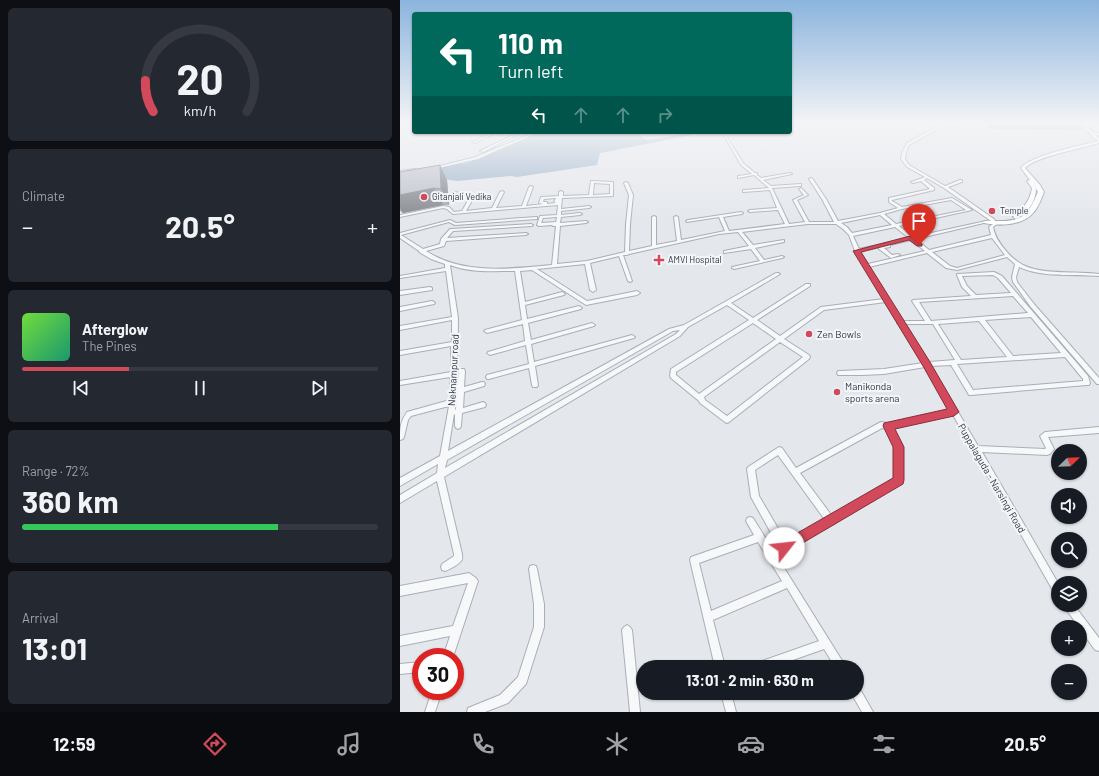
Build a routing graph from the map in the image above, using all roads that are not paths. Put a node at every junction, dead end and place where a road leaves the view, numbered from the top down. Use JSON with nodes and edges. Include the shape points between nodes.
{"nodes":[{"id":1,"x":477,"y":157,"type":"edge"},
{"id":2,"x":738,"y":157,"type":"edge"},
{"id":3,"x":903,"y":157,"type":"edge"},
{"id":4,"x":1042,"y":157,"type":"edge"},
{"id":5,"x":427,"y":168,"type":"edge"},
{"id":6,"x":421,"y":169,"type":"edge"},
{"id":7,"x":774,"y":171,"type":"dead end"},
{"id":8,"x":400,"y":172,"type":"edge"},
{"id":9,"x":756,"y":174,"type":"junction"},
{"id":10,"x":790,"y":174,"type":"dead end"},
{"id":11,"x":780,"y":176,"type":"junction"},
{"id":12,"x":928,"y":176,"type":"junction"},
{"id":13,"x":739,"y":177,"type":"dead end"},
{"id":14,"x":762,"y":179,"type":"junction"},
{"id":15,"x":811,"y":179,"type":"dead end"},
{"id":16,"x":922,"y":180,"type":"junction"},
{"id":17,"x":961,"y":180,"type":"dead end"},
{"id":18,"x":913,"y":182,"type":"dead end"},
{"id":19,"x":626,"y":183,"type":"dead end"},
{"id":20,"x":531,"y":187,"type":"dead end"},
{"id":21,"x":945,"y":187,"type":"junction"},
{"id":22,"x":771,"y":188,"type":"junction"},
{"id":23,"x":744,"y":191,"type":"dead end"},
{"id":24,"x":502,"y":192,"type":"dead end"},
{"id":25,"x":454,"y":193,"type":"dead end"},
{"id":26,"x":591,"y":195,"type":"junction"},
{"id":27,"x":560,"y":204,"type":"junction"},
{"id":28,"x":524,"y":207,"type":"junction"},
{"id":29,"x":589,"y":207,"type":"dead end"},
{"id":30,"x":901,"y":208,"type":"junction"},
{"id":31,"x":494,"y":209,"type":"junction"},
{"id":32,"x":559,"y":210,"type":"junction"},
{"id":33,"x":780,"y":210,"type":"junction"},
{"id":34,"x":463,"y":212,"type":"junction"},
{"id":35,"x":751,"y":212,"type":"dead end"},
{"id":36,"x":741,"y":213,"type":"dead end"},
{"id":37,"x":881,"y":214,"type":"junction"},
{"id":38,"x":400,"y":216,"type":"edge"},
{"id":39,"x":558,"y":216,"type":"junction"},
{"id":40,"x":565,"y":216,"type":"junction"},
{"id":41,"x":719,"y":216,"type":"junction"},
{"id":42,"x":654,"y":217,"type":"dead end"},
{"id":43,"x":676,"y":217,"type":"dead end"},
{"id":44,"x":536,"y":218,"type":"dead end"},
{"id":45,"x":688,"y":221,"type":"dead end"},
{"id":46,"x":586,"y":222,"type":"dead end"},
{"id":47,"x":986,"y":222,"type":"joint"},
{"id":48,"x":994,"y":222,"type":"junction"},
{"id":49,"x":557,"y":223,"type":"junction"},
{"id":50,"x":808,"y":223,"type":"junction"},
{"id":51,"x":837,"y":223,"type":"junction"},
{"id":52,"x":531,"y":225,"type":"dead end"},
{"id":53,"x":544,"y":226,"type":"dead end"},
{"id":54,"x":787,"y":226,"type":"junction"},
{"id":55,"x":894,"y":226,"type":"junction"},
{"id":56,"x":727,"y":230,"type":"junction"},
{"id":57,"x":739,"y":231,"type":"junction"},
{"id":58,"x":526,"y":234,"type":"dead end"},
{"id":59,"x":400,"y":235,"type":"edge"},
{"id":60,"x":851,"y":235,"type":"junction"},
{"id":61,"x":993,"y":236,"type":"junction"},
{"id":62,"x":910,"y":238,"type":"junction"},
{"id":63,"x":444,"y":240,"type":"junction"},
{"id":64,"x":782,"y":241,"type":"dead end"},
{"id":65,"x":679,"y":242,"type":"junction"},
{"id":66,"x":753,"y":247,"type":"junction"},
{"id":67,"x":654,"y":248,"type":"junction"},
{"id":68,"x":421,"y":251,"type":"junction"},
{"id":69,"x":857,"y":251,"type":"junction"},
{"id":70,"x":726,"y":252,"type":"dead end"},
{"id":71,"x":925,"y":252,"type":"junction"},
{"id":72,"x":627,"y":254,"type":"junction"},
{"id":73,"x":621,"y":256,"type":"junction"},
{"id":74,"x":1006,"y":256,"type":"junction"},
{"id":75,"x":782,"y":257,"type":"dead end"},
{"id":76,"x":763,"y":261,"type":"junction"},
{"id":77,"x":587,"y":262,"type":"junction"},
{"id":78,"x":1017,"y":265,"type":"junction"},
{"id":79,"x":447,"y":266,"type":"junction"},
{"id":80,"x":554,"y":266,"type":"junction"},
{"id":81,"x":867,"y":266,"type":"junction"},
{"id":82,"x":734,"y":268,"type":"dead end"},
{"id":83,"x":534,"y":269,"type":"junction"},
{"id":84,"x":517,"y":270,"type":"junction"},
{"id":85,"x":778,"y":274,"type":"dead end"},
{"id":86,"x":1099,"y":275,"type":"edge"},
{"id":87,"x":400,"y":277,"type":"edge"},
{"id":88,"x":630,"y":281,"type":"dead end"},
{"id":89,"x":808,"y":285,"type":"dead end"},
{"id":90,"x":430,"y":289,"type":"dead end"},
{"id":91,"x":593,"y":290,"type":"dead end"},
{"id":92,"x":400,"y":293,"type":"edge"},
{"id":93,"x":637,"y":293,"type":"dead end"},
{"id":94,"x":562,"y":294,"type":"dead end"},
{"id":95,"x":1013,"y":294,"type":"junction"},
{"id":96,"x":975,"y":296,"type":"junction"},
{"id":97,"x":888,"y":300,"type":"junction"},
{"id":98,"x":432,"y":303,"type":"dead end"},
{"id":99,"x":727,"y":303,"type":"junction"},
{"id":100,"x":522,"y":304,"type":"junction"},
{"id":101,"x":580,"y":308,"type":"dead end"},
{"id":102,"x":400,"y":309,"type":"edge"},
{"id":103,"x":1031,"y":315,"type":"junction"},
{"id":104,"x":455,"y":318,"type":"junction"},
{"id":105,"x":981,"y":319,"type":"junction"},
{"id":106,"x":752,"y":320,"type":"junction"},
{"id":107,"x":525,"y":321,"type":"junction"},
{"id":108,"x":900,"y":323,"type":"junction"},
{"id":109,"x":932,"y":323,"type":"junction"},
{"id":110,"x":592,"y":325,"type":"dead end"},
{"id":111,"x":686,"y":326,"type":"junction"},
{"id":112,"x":400,"y":328,"type":"edge"},
{"id":113,"x":487,"y":331,"type":"dead end"},
{"id":114,"x":632,"y":337,"type":"dead end"},
{"id":115,"x":779,"y":339,"type":"junction"},
{"id":116,"x":529,"y":343,"type":"junction"},
{"id":117,"x":454,"y":344,"type":"junction"},
{"id":118,"x":400,"y":353,"type":"edge"},
{"id":119,"x":490,"y":353,"type":"dead end"},
{"id":120,"x":1066,"y":355,"type":"junction"},
{"id":121,"x":1011,"y":358,"type":"junction"},
{"id":122,"x":956,"y":362,"type":"junction"},
{"id":123,"x":532,"y":364,"type":"junction"},
{"id":124,"x":927,"y":364,"type":"junction"},
{"id":125,"x":462,"y":371,"type":"dead end"},
{"id":126,"x":840,"y":373,"type":"dead end"},
{"id":127,"x":453,"y":374,"type":"junction"},
{"id":128,"x":489,"y":377,"type":"dead end"},
{"id":129,"x":1099,"y":382,"type":"edge"},
{"id":130,"x":400,"y":383,"type":"edge"},
{"id":131,"x":482,"y":384,"type":"dead end"},
{"id":132,"x":535,"y":385,"type":"dead end"},
{"id":133,"x":461,"y":390,"type":"junction"},
{"id":134,"x":453,"y":393,"type":"junction"},
{"id":135,"x":701,"y":399,"type":"junction"},
{"id":136,"x":452,"y":402,"type":"junction"},
{"id":137,"x":483,"y":405,"type":"dead end"},
{"id":138,"x":459,"y":411,"type":"junction"},
{"id":139,"x":954,"y":412,"type":"junction"},
{"id":140,"x":450,"y":414,"type":"junction"},
{"id":141,"x":458,"y":426,"type":"dead end"},
{"id":142,"x":888,"y":426,"type":"junction"},
{"id":143,"x":1099,"y":430,"type":"edge"},
{"id":144,"x":400,"y":437,"type":"edge"},
{"id":145,"x":976,"y":450,"type":"junction"},
{"id":146,"x":442,"y":460,"type":"junction"},
{"id":147,"x":795,"y":472,"type":"junction"},
{"id":148,"x":440,"y":476,"type":"junction"},
{"id":149,"x":400,"y":482,"type":"edge"},
{"id":150,"x":400,"y":499,"type":"edge"},
{"id":151,"x":750,"y":521,"type":"dead end"},
{"id":152,"x":831,"y":521,"type":"junction"},
{"id":153,"x":760,"y":537,"type":"junction"},
{"id":154,"x":445,"y":567,"type":"dead end"},
{"id":155,"x":533,"y":569,"type":"dead end"},
{"id":156,"x":1051,"y":579,"type":"edge"},
{"id":157,"x":788,"y":583,"type":"junction"},
{"id":158,"x":400,"y":591,"type":"edge"},
{"id":159,"x":1073,"y":612,"type":"edge"},
{"id":160,"x":708,"y":617,"type":"junction"},
{"id":161,"x":457,"y":630,"type":"junction"},
{"id":162,"x":628,"y":630,"type":"dead end"},
{"id":163,"x":400,"y":641,"type":"edge"},
{"id":164,"x":826,"y":643,"type":"junction"},
{"id":165,"x":1099,"y":646,"type":"edge"},
{"id":166,"x":451,"y":648,"type":"edge"},
{"id":167,"x":718,"y":660,"type":"edge"},
{"id":168,"x":779,"y":660,"type":"edge"},
{"id":169,"x":837,"y":660,"type":"edge"},
{"id":170,"x":412,"y":668,"type":"edge"},
{"id":171,"x":400,"y":669,"type":"edge"},
{"id":172,"x":434,"y":700,"type":"edge"},
{"id":173,"x":727,"y":700,"type":"edge"},
{"id":174,"x":860,"y":700,"type":"edge"},
{"id":175,"x":430,"y":712,"type":"edge"},
{"id":176,"x":472,"y":712,"type":"edge"},
{"id":177,"x":635,"y":712,"type":"edge"},
{"id":178,"x":730,"y":712,"type":"edge"},
{"id":179,"x":868,"y":712,"type":"edge"}],
"edges":[{"from":1,"to":5,"type":"street"},
{"from":2,"to":9,"type":"street","via":[[742,164]]},
{"from":3,"to":12,"type":"street","via":[[908,166]]},
{"from":4,"to":48,"type":"main road","via":[[1023,168],[1041,192],[1031,212],[1019,220]]},
{"from":6,"to":8,"type":"street"},
{"from":7,"to":11,"type":"street"},
{"from":9,"to":13,"type":"street"},
{"from":9,"to":14,"type":"street"},
{"from":10,"to":11,"type":"street"},
{"from":11,"to":14,"type":"street"},
{"from":12,"to":16,"type":"street"},
{"from":12,"to":21,"type":"street"},
{"from":14,"to":22,"type":"street"},
{"from":15,"to":51,"type":"street"},
{"from":16,"to":18,"type":"street"},
{"from":16,"to":30,"type":"street","via":[[933,189],[890,199]]},
{"from":17,"to":21,"type":"street"},
{"from":19,"to":72,"type":"street","via":[[631,195]]},
{"from":20,"to":28,"type":"street"},
{"from":21,"to":48,"type":"street"},
{"from":22,"to":23,"type":"street"},
{"from":22,"to":33,"type":"street"},
{"from":22,"to":50,"type":"street","via":[[801,187],[806,195],[795,200]]},
{"from":24,"to":31,"type":"street"},
{"from":25,"to":34,"type":"street","via":[[472,197]]},
{"from":26,"to":26,"type":"street","via":[[612,195],[612,183],[592,182]]},
{"from":26,"to":27,"type":"street","via":[[561,194]]},
{"from":27,"to":28,"type":"street"},
{"from":27,"to":32,"type":"street"},
{"from":28,"to":31,"type":"street"},
{"from":29,"to":32,"type":"street"},
{"from":30,"to":37,"type":"street"},
{"from":30,"to":55,"type":"street","via":[[952,199],[970,210]]},
{"from":31,"to":34,"type":"street"},
{"from":32,"to":39,"type":"street"},
{"from":33,"to":35,"type":"street"},
{"from":33,"to":54,"type":"street"},
{"from":34,"to":38,"type":"street","via":[[450,212],[448,208],[443,207]]},
{"from":36,"to":41,"type":"street"},
{"from":37,"to":51,"type":"street"},
{"from":37,"to":55,"type":"street"},
{"from":39,"to":40,"type":"street"},
{"from":39,"to":49,"type":"street"},
{"from":39,"to":49,"type":"street","via":[[542,217],[539,224]]},
{"from":40,"to":40,"type":"street","via":[[583,214],[584,208],[566,210]]},
{"from":41,"to":45,"type":"street"},
{"from":41,"to":56,"type":"street"},
{"from":42,"to":67,"type":"street"},
{"from":43,"to":65,"type":"street"},
{"from":44,"to":59,"type":"street","via":[[455,224],[450,221]]},
{"from":46,"to":49,"type":"street"},
{"from":47,"to":48,"type":"main road"},
{"from":47,"to":62,"type":"street"},
{"from":48,"to":61,"type":"street","via":[[991,227]]},
{"from":49,"to":53,"type":"street"},
{"from":49,"to":80,"type":"street"},
{"from":50,"to":51,"type":"street"},
{"from":50,"to":54,"type":"street"},
{"from":51,"to":60,"type":"street","name":"Puppalaguda - Narsingi Road"},
{"from":52,"to":63,"type":"street","via":[[452,230]]},
{"from":54,"to":57,"type":"street"},
{"from":55,"to":60,"type":"street"},
{"from":55,"to":62,"type":"street"},
{"from":56,"to":57,"type":"street"},
{"from":56,"to":65,"type":"street"},
{"from":57,"to":66,"type":"street"},
{"from":58,"to":63,"type":"street"},
{"from":59,"to":68,"type":"street"},
{"from":60,"to":69,"type":"street","name":"Puppalaguda - Narsingi Road"},
{"from":61,"to":71,"type":"street"},
{"from":61,"to":74,"type":"street"},
{"from":62,"to":69,"type":"street"},
{"from":62,"to":71,"type":"street"},
{"from":63,"to":68,"type":"street","via":[[441,245]]},
{"from":64,"to":66,"type":"street"},
{"from":65,"to":67,"type":"street"},
{"from":66,"to":70,"type":"street"},
{"from":66,"to":76,"type":"street"},
{"from":67,"to":72,"type":"street"},
{"from":68,"to":79,"type":"street"},
{"from":69,"to":81,"type":"street","name":"Puppalaguda - Narsingi Road"},
{"from":71,"to":71,"type":"street","via":[[909,242],[882,248],[891,257]]},
{"from":71,"to":74,"type":"street","via":[[954,269]]},
{"from":71,"to":81,"type":"street"},
{"from":72,"to":73,"type":"street"},
{"from":73,"to":77,"type":"street"},
{"from":73,"to":88,"type":"street"},
{"from":74,"to":78,"type":"street"},
{"from":75,"to":76,"type":"street"},
{"from":76,"to":82,"type":"street"},
{"from":77,"to":80,"type":"street"},
{"from":77,"to":91,"type":"street"},
{"from":78,"to":86,"type":"street","via":[[1041,272]]},
{"from":78,"to":129,"type":"street","via":[[1014,278],[1032,305]]},
{"from":79,"to":84,"type":"street"},
{"from":79,"to":87,"type":"street"},
{"from":79,"to":104,"type":"street","name":"Neknampur road"},
{"from":80,"to":83,"type":"street"},
{"from":81,"to":97,"type":"street","name":"Puppalaguda - Narsingi Road"},
{"from":83,"to":84,"type":"street"},
{"from":83,"to":93,"type":"street","via":[[586,303]]},
{"from":84,"to":100,"type":"street"},
{"from":85,"to":99,"type":"street"},
{"from":89,"to":106,"type":"street"},
{"from":90,"to":92,"type":"street"},
{"from":94,"to":100,"type":"street"},
{"from":95,"to":96,"type":"street"},
{"from":95,"to":96,"type":"street","via":[[994,273],[959,275]]},
{"from":95,"to":103,"type":"street"},
{"from":96,"to":109,"type":"street","via":[[915,301]]},
{"from":97,"to":108,"type":"street","name":"Puppalaguda - Narsingi Road"},
{"from":97,"to":115,"type":"street","via":[[831,305]]},
{"from":98,"to":102,"type":"street"},
{"from":99,"to":106,"type":"street"},
{"from":99,"to":111,"type":"street"},
{"from":100,"to":107,"type":"street"},
{"from":101,"to":107,"type":"street"},
{"from":103,"to":105,"type":"street"},
{"from":103,"to":120,"type":"street"},
{"from":104,"to":112,"type":"street"},
{"from":104,"to":117,"type":"street","name":"Neknampur road"},
{"from":105,"to":109,"type":"street"},
{"from":105,"to":121,"type":"street"},
{"from":106,"to":115,"type":"street"},
{"from":106,"to":135,"type":"street","via":[[672,373]]},
{"from":107,"to":113,"type":"street"},
{"from":107,"to":116,"type":"street"},
{"from":108,"to":109,"type":"street"},
{"from":108,"to":124,"type":"street","name":"Puppalaguda - Narsingi Road"},
{"from":109,"to":122,"type":"street"},
{"from":110,"to":116,"type":"street"},
{"from":111,"to":146,"type":"street","via":[[671,330]]},
{"from":111,"to":148,"type":"street","via":[[678,335]]},
{"from":114,"to":123,"type":"street"},
{"from":115,"to":135,"type":"street","via":[[701,396]]},
{"from":115,"to":135,"type":"street","via":[[807,357],[731,419],[724,418]]},
{"from":116,"to":119,"type":"street"},
{"from":116,"to":123,"type":"street"},
{"from":117,"to":118,"type":"street"},
{"from":117,"to":127,"type":"street","name":"Neknampur road"},
{"from":120,"to":121,"type":"street"},
{"from":120,"to":122,"type":"street","via":[[1086,378],[1087,383],[971,393]]},
{"from":121,"to":122,"type":"street"},
{"from":122,"to":124,"type":"street"},
{"from":123,"to":128,"type":"street"},
{"from":123,"to":132,"type":"street"},
{"from":124,"to":126,"type":"street","via":[[905,370],[862,374]]},
{"from":124,"to":139,"type":"street","name":"Puppalaguda - Narsingi Road"},
{"from":125,"to":133,"type":"street"},
{"from":127,"to":130,"type":"street"},
{"from":127,"to":134,"type":"street","name":"Neknampur road"},
{"from":131,"to":133,"type":"street"},
{"from":133,"to":134,"type":"street"},
{"from":133,"to":138,"type":"street"},
{"from":134,"to":136,"type":"street","name":"Neknampur road"},
{"from":136,"to":140,"type":"street","name":"Neknampur road"},
{"from":136,"to":144,"type":"street","via":[[409,414]]},
{"from":137,"to":138,"type":"street"},
{"from":138,"to":140,"type":"street"},
{"from":138,"to":141,"type":"street"},
{"from":139,"to":142,"type":"street"},
{"from":139,"to":145,"type":"street","name":"Puppalaguda - Narsingi Road"},
{"from":140,"to":146,"type":"street","name":"Neknampur road"},
{"from":142,"to":147,"type":"street","via":[[881,425]]},
{"from":142,"to":152,"type":"street","via":[[899,447],[898,480]]},
{"from":143,"to":145,"type":"street","via":[[1047,434],[1044,438],[1050,449],[1047,452]]},
{"from":145,"to":156,"type":"street","name":"Puppalaguda - Narsingi Road"},
{"from":146,"to":148,"type":"street","name":"Neknampur road"},
{"from":146,"to":149,"type":"street"},
{"from":147,"to":152,"type":"street"},
{"from":147,"to":152,"type":"street","via":[[779,450],[751,469],[755,497],[784,548]]},
{"from":148,"to":150,"type":"street"},
{"from":148,"to":154,"type":"street","via":[[458,554],[458,558]]},
{"from":151,"to":153,"type":"street"},
{"from":153,"to":157,"type":"street"},
{"from":153,"to":160,"type":"street","via":[[694,560]]},
{"from":155,"to":176,"type":"street","via":[[539,627],[522,680],[504,699]]},
{"from":157,"to":160,"type":"street"},
{"from":157,"to":164,"type":"street"},
{"from":158,"to":161,"type":"street","via":[[469,578],[473,581]]},
{"from":159,"to":165,"type":"street"},
{"from":160,"to":167,"type":"street"},
{"from":161,"to":163,"type":"street"},
{"from":161,"to":166,"type":"street"},
{"from":162,"to":177,"type":"street"},
{"from":164,"to":168,"type":"street"},
{"from":164,"to":169,"type":"street"},
{"from":170,"to":171,"type":"street"},
{"from":172,"to":175,"type":"street"},
{"from":173,"to":178,"type":"street"},
{"from":174,"to":179,"type":"street"}]}
